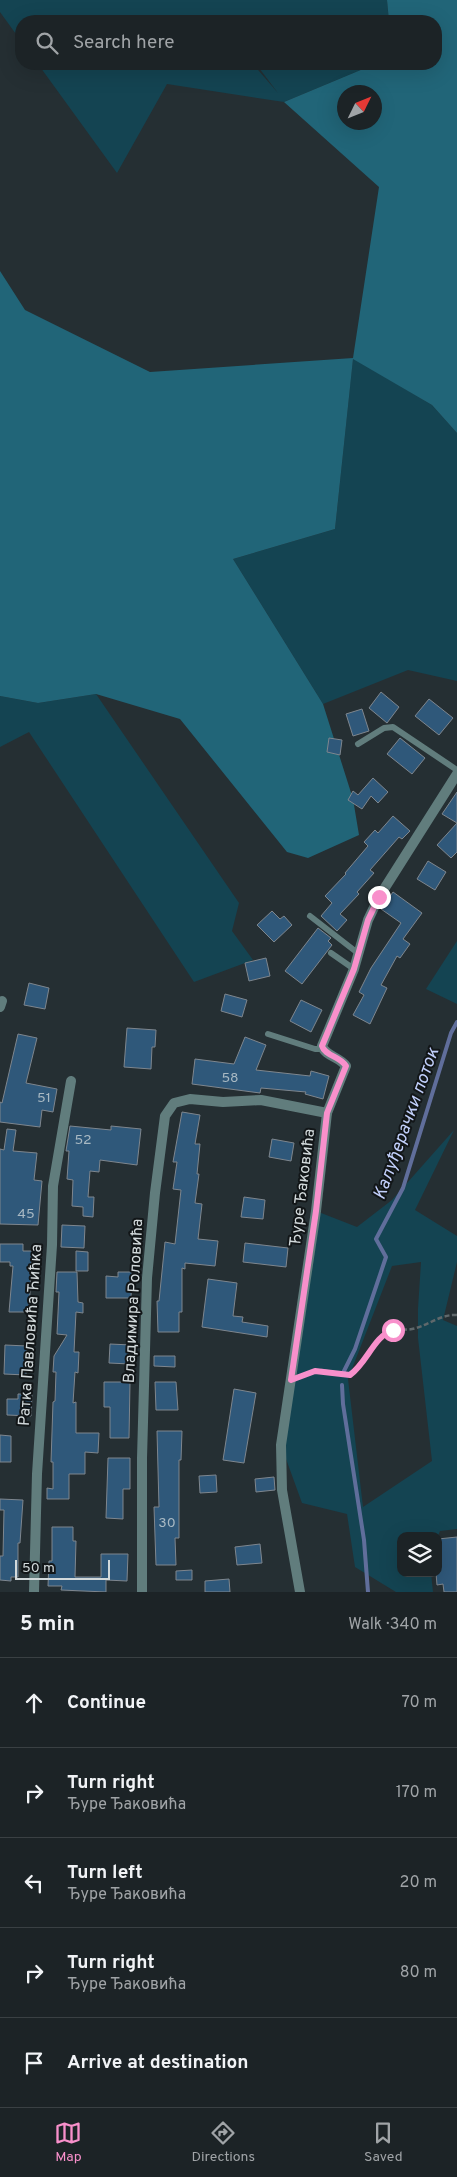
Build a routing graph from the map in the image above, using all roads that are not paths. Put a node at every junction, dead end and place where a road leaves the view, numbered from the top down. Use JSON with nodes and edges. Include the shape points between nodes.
{"nodes":[{"id":1,"x":358,"y":744,"type":"dead end"},
{"id":2,"x":457,"y":770,"type":"edge"},
{"id":3,"x":457,"y":774,"type":"edge"},
{"id":4,"x":310,"y":916,"type":"dead end"},
{"id":5,"x":332,"y":953,"type":"dead end"},
{"id":6,"x":359,"y":954,"type":"junction"},
{"id":7,"x":354,"y":969,"type":"junction"},
{"id":8,"x":268,"y":1034,"type":"dead end"},
{"id":9,"x":322,"y":1049,"type":"junction"},
{"id":10,"x":71,"y":1082,"type":"dead end"},
{"id":11,"x":327,"y":1113,"type":"junction"},
{"id":12,"x":34,"y":1592,"type":"edge"},
{"id":13,"x":142,"y":1592,"type":"edge"},
{"id":14,"x":300,"y":1592,"type":"edge"}],
"edges":[{"from":1,"to":2,"type":"lane","via":[[384,728],[393,727]]},
{"from":3,"to":6,"type":"street","via":[[379,897],[368,920]]},
{"from":4,"to":6,"type":"lane"},
{"from":5,"to":7,"type":"lane"},
{"from":6,"to":7,"type":"street"},
{"from":7,"to":9,"type":"street"},
{"from":8,"to":9,"type":"lane","via":[[315,1050]]},
{"from":9,"to":11,"type":"street","name":"Ђуре Ђаковића","via":[[346,1066]]},
{"from":10,"to":12,"type":"street","name":"Ратка Павловића Ћићка","via":[[53,1186],[37,1474]]},
{"from":11,"to":13,"type":"street","name":"Владимира Роловића","via":[[261,1100],[181,1100],[165,1116],[147,1278]]},
{"from":11,"to":14,"type":"street","name":"Ђуре Ђаковића","via":[[316,1211],[281,1444],[280,1472]]}]}
